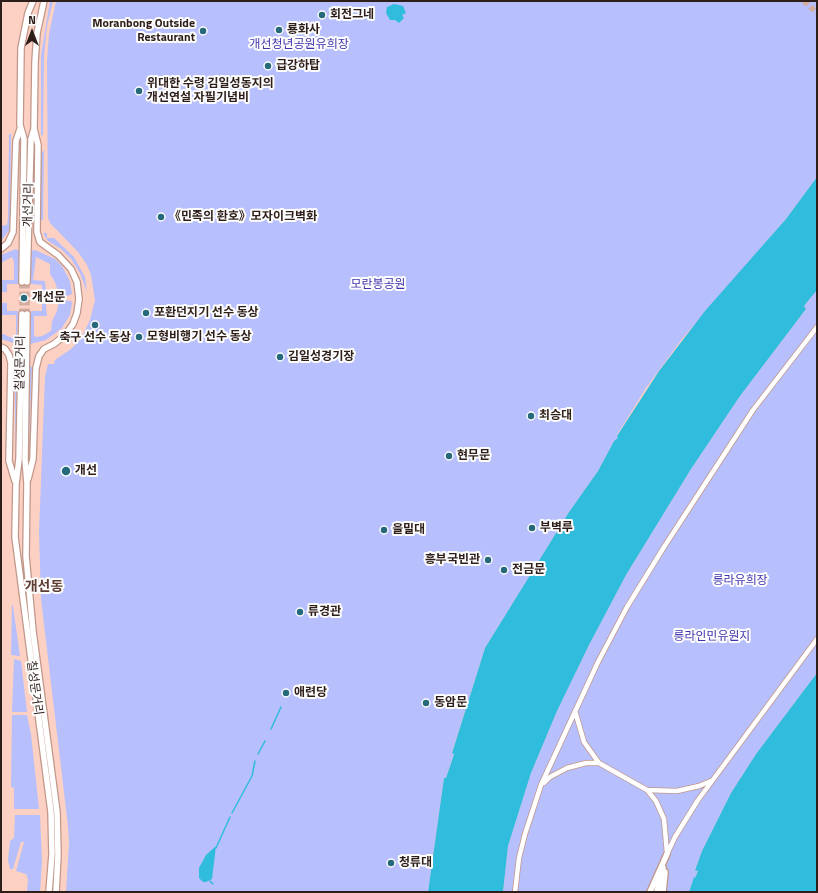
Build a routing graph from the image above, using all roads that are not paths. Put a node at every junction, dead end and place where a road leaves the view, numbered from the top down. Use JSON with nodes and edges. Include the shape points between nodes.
{"nodes":[{"id":1,"x":33,"y":1,"type":"edge"},
{"id":2,"x":44,"y":1,"type":"edge"},
{"id":3,"x":20,"y":129,"type":"junction"},
{"id":4,"x":34,"y":129,"type":"junction"},
{"id":5,"x":37,"y":232,"type":"joint"},
{"id":6,"x":1,"y":249,"type":"edge"},
{"id":7,"x":817,"y":327,"type":"edge"},
{"id":8,"x":1,"y":347,"type":"edge"},
{"id":9,"x":27,"y":483,"type":"junction"},
{"id":10,"x":16,"y":484,"type":"junction"},
{"id":11,"x":817,"y":639,"type":"edge"},
{"id":12,"x":575,"y":711,"type":"junction"},
{"id":13,"x":599,"y":763,"type":"junction"},
{"id":14,"x":712,"y":781,"type":"junction"},
{"id":15,"x":542,"y":785,"type":"junction"},
{"id":16,"x":647,"y":790,"type":"junction"},
{"id":17,"x":667,"y":854,"type":"junction"},
{"id":18,"x":49,"y":892,"type":"edge"},
{"id":19,"x":56,"y":892,"type":"edge"},
{"id":20,"x":515,"y":892,"type":"edge"},
{"id":21,"x":650,"y":892,"type":"edge"},
{"id":22,"x":657,"y":892,"type":"edge"},
{"id":23,"x":663,"y":892,"type":"edge"}],
"edges":[{"from":1,"to":3,"type":"main road","name":"개선거리","via":[[21,48]]},
{"from":2,"to":4,"type":"main road","name":"개선거리","via":[[37,33]]},
{"from":3,"to":4,"type":"main road","name":"개선거리","via":[[24,139],[25,282],[31,139]]},
{"from":3,"to":6,"type":"main road","name":"개선거리","via":[[16,141],[13,232],[8,243]]},
{"from":4,"to":5,"type":"main road","name":"개선거리","via":[[38,145]]},
{"from":5,"to":9,"type":"main road","name":"칠성문거리","via":[[40,242],[58,255],[71,269],[77,282],[79,299],[73,324],[65,335],[44,349],[39,356],[36,368],[33,459]]},
{"from":7,"to":12,"type":"street","via":[[754,410],[664,547],[627,607]]},
{"from":8,"to":10,"type":"main road","name":"칠성문거리","via":[[9,355],[11,363],[9,461]]},
{"from":9,"to":10,"type":"main road"},
{"from":9,"to":10,"type":"main road","name":"칠성문거리","via":[[25,314]]},
{"from":9,"to":19,"type":"main road","name":"칠성문거리","via":[[26,538],[29,584],[57,812]]},
{"from":10,"to":18,"type":"main road","name":"칠성문거리","via":[[15,536],[19,579],[51,812],[52,854]]},
{"from":11,"to":14,"type":"street"},
{"from":12,"to":13,"type":"street","via":[[584,742]]},
{"from":12,"to":15,"type":"street"},
{"from":13,"to":15,"type":"street","via":[[567,768],[550,777]]},
{"from":13,"to":16,"type":"street"},
{"from":14,"to":16,"type":"street","via":[[677,791]]},
{"from":14,"to":17,"type":"street","via":[[688,816]]},
{"from":15,"to":20,"type":"street","via":[[525,834]]},
{"from":16,"to":17,"type":"street","via":[[659,806],[664,819]]},
{"from":17,"to":21,"type":"main road"},
{"from":17,"to":22,"type":"main road"},
{"from":17,"to":23,"type":"main road"}]}
